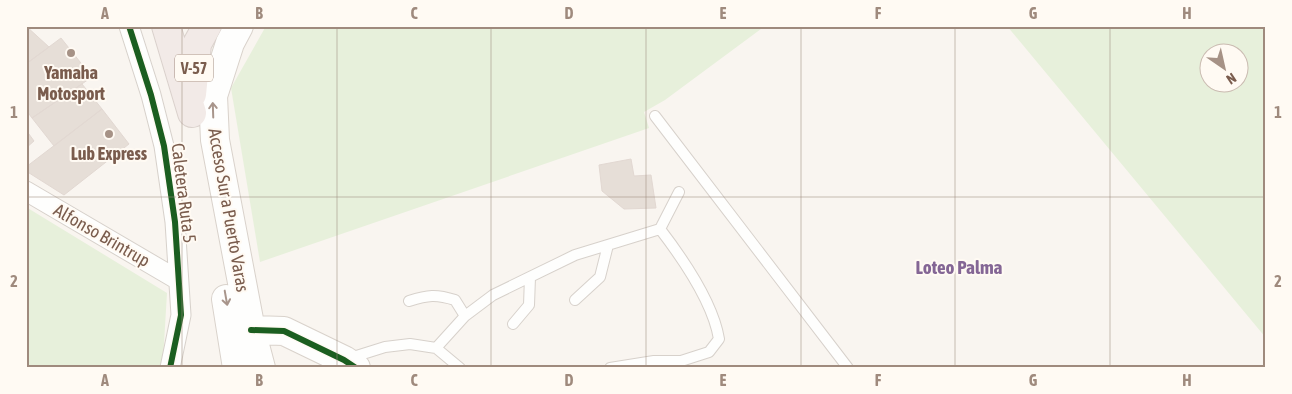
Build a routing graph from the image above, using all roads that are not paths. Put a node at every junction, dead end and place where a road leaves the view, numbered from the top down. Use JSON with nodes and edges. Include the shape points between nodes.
{"nodes":[{"id":1,"x":129,"y":26,"type":"edge"},
{"id":2,"x":166,"y":26,"type":"edge"},
{"id":3,"x":207,"y":26,"type":"edge"},
{"id":4,"x":239,"y":26,"type":"edge"},
{"id":5,"x":192,"y":113,"type":"junction"},
{"id":6,"x":655,"y":116,"type":"dead end"},
{"id":7,"x":26,"y":191,"type":"edge"},
{"id":8,"x":679,"y":192,"type":"dead end"},
{"id":9,"x":660,"y":229,"type":"junction"},
{"id":10,"x":608,"y":245,"type":"junction"},
{"id":11,"x":530,"y":277,"type":"junction"},
{"id":12,"x":178,"y":280,"type":"junction"},
{"id":13,"x":576,"y":300,"type":"dead end"},
{"id":14,"x":408,"y":301,"type":"dead end"},
{"id":15,"x":465,"y":316,"type":"junction"},
{"id":16,"x":513,"y":324,"type":"dead end"},
{"id":17,"x":251,"y":330,"type":"junction"},
{"id":18,"x":436,"y":348,"type":"junction"},
{"id":19,"x":350,"y":364,"type":"edge"},
{"id":20,"x":685,"y":364,"type":"edge"},
{"id":21,"x":170,"y":368,"type":"edge"},
{"id":22,"x":237,"y":368,"type":"edge"},
{"id":23,"x":261,"y":368,"type":"edge"},
{"id":24,"x":460,"y":368,"type":"edge"},
{"id":25,"x":610,"y":368,"type":"edge"},
{"id":26,"x":848,"y":368,"type":"edge"}],
"edges":[{"from":1,"to":12,"type":"street","name":"Caletera Ruta 5","via":[[164,146],[175,222]]},
{"from":2,"to":5,"type":"highway"},
{"from":3,"to":5,"type":"highway","number":"V-57","via":[[197,44]]},
{"from":17,"to":4,"type":"main road","name":"Acceso Sur a Puerto Varas","number":"V-57","one_way":true,"via":[[214,140],[213,96],[230,42]]},
{"from":5,"to":22,"type":"main road","name":"Acceso Sur a Puerto Varas","number":"V-57","one_way":true},
{"from":6,"to":26,"type":"lane"},
{"from":7,"to":12,"type":"street","name":"Alfonso Brintrup"},
{"from":8,"to":9,"type":"lane"},
{"from":9,"to":10,"type":"lane"},
{"from":9,"to":20,"type":"lane","via":[[682,258],[711,312],[718,333],[719,339],[709,352]]},
{"from":10,"to":11,"type":"lane","via":[[575,255]]},
{"from":10,"to":13,"type":"lane","via":[[600,277]]},
{"from":11,"to":15,"type":"lane","via":[[493,295]]},
{"from":11,"to":16,"type":"lane","via":[[529,305]]},
{"from":12,"to":21,"type":"street","name":"Caletera Ruta 5","via":[[181,315]]},
{"from":14,"to":15,"type":"lane","via":[[439,295],[455,300]]},
{"from":15,"to":18,"type":"lane"},
{"from":17,"to":19,"type":"main road","via":[[284,331]]},
{"from":17,"to":23,"type":"main road","name":"Acceso Sur a Puerto Varas","number":"V-57"},
{"from":18,"to":19,"type":"lane","via":[[410,344],[386,347]]},
{"from":18,"to":24,"type":"lane"},
{"from":20,"to":25,"type":"lane","via":[[654,361]]}]}
